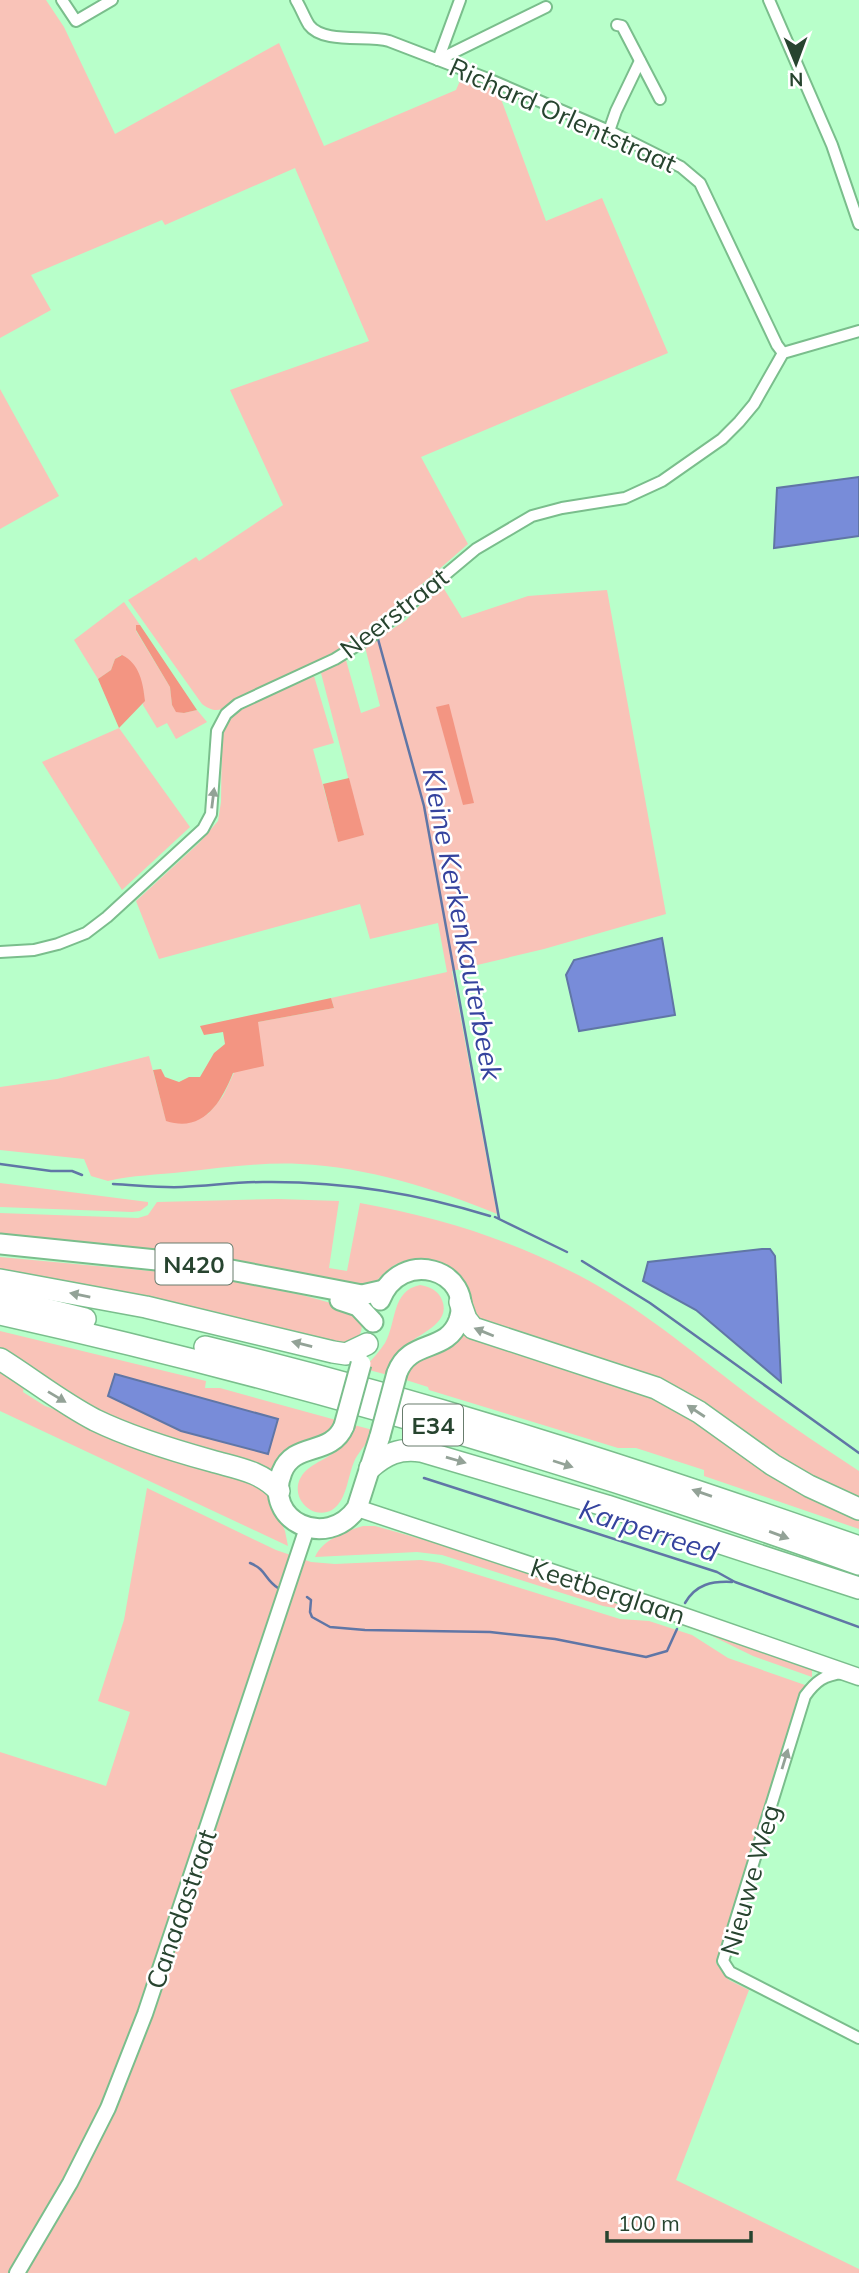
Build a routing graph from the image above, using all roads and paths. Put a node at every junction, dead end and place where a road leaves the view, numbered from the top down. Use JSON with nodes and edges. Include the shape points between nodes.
{"nodes":[{"id":1,"x":62,"y":0,"type":"edge"},
{"id":2,"x":111,"y":0,"type":"edge"},
{"id":3,"x":296,"y":0,"type":"edge"},
{"id":4,"x":460,"y":0,"type":"edge"},
{"id":5,"x":769,"y":0,"type":"edge"},
{"id":6,"x":94,"y":4,"type":"edge"},
{"id":7,"x":546,"y":7,"type":"dead end"},
{"id":8,"x":617,"y":24,"type":"dead end"},
{"id":9,"x":438,"y":60,"type":"junction"},
{"id":10,"x":640,"y":61,"type":"junction"},
{"id":11,"x":660,"y":99,"type":"dead end"},
{"id":12,"x":609,"y":131,"type":"junction"},
{"id":13,"x":859,"y":224,"type":"edge"},
{"id":14,"x":859,"y":331,"type":"edge"},
{"id":15,"x":783,"y":353,"type":"junction"},
{"id":16,"x":0,"y":952,"type":"edge"},
{"id":17,"x":0,"y":1244,"type":"edge"},
{"id":18,"x":0,"y":1252,"type":"edge"},
{"id":19,"x":0,"y":1280,"type":"edge"},
{"id":20,"x":384,"y":1290,"type":"junction"},
{"id":21,"x":0,"y":1298,"type":"edge"},
{"id":22,"x":460,"y":1302,"type":"junction"},
{"id":23,"x":0,"y":1314,"type":"edge"},
{"id":24,"x":373,"y":1322,"type":"junction"},
{"id":25,"x":364,"y":1354,"type":"junction"},
{"id":26,"x":0,"y":1359,"type":"edge"},
{"id":27,"x":370,"y":1468,"type":"junction"},
{"id":28,"x":279,"y":1491,"type":"junction"},
{"id":29,"x":357,"y":1508,"type":"junction"},
{"id":30,"x":859,"y":1509,"type":"edge"},
{"id":31,"x":307,"y":1528,"type":"junction"},
{"id":32,"x":859,"y":1547,"type":"edge"},
{"id":33,"x":859,"y":1564,"type":"edge"},
{"id":34,"x":859,"y":1588,"type":"edge"},
{"id":35,"x":852,"y":1675,"type":"edge"},
{"id":36,"x":859,"y":2038,"type":"edge"},
{"id":37,"x":17,"y":2273,"type":"edge"}],
"edges":[{"from":1,"to":6,"type":"street","via":[[76,22]]},
{"from":2,"to":6,"type":"street"},
{"from":3,"to":9,"type":"street","name":"Richard Orlentstraat","via":[[309,24],[323,35],[379,38]]},
{"from":4,"to":9,"type":"street"},
{"from":5,"to":13,"type":"street","via":[[832,145]]},
{"from":7,"to":9,"type":"street"},
{"from":8,"to":10,"type":"street"},
{"from":9,"to":12,"type":"street","name":"Richard Orlentstraat"},
{"from":10,"to":11,"type":"street"},
{"from":10,"to":12,"type":"street"},
{"from":12,"to":15,"type":"street","name":"Richard Orlentstraat","via":[[681,167],[700,183]]},
{"from":14,"to":15,"type":"street"},
{"from":16,"to":15,"type":"street","name":"Neerstraat","one_way":true,"via":[[34,950],[86,933],[203,829],[211,814],[217,731],[238,704],[362,642],[475,549],[532,516],[625,498],[678,470],[739,422]]},
{"from":17,"to":20,"type":"highway","number":"N420","via":[[205,1265],[362,1296]]},
{"from":18,"to":24,"type":"highway","number":"N420","via":[[202,1272],[264,1283],[358,1306]]},
{"from":25,"to":19,"type":"highway","one_way":true,"via":[[333,1352],[146,1307]]},
{"from":20,"to":22,"type":"highway","number":"N420","via":[[397,1275],[422,1268],[447,1278]]},
{"from":20,"to":24,"type":"highway"},
{"from":32,"to":21,"type":"highway","number":"E34","one_way":true,"via":[[640,1472],[411,1402]]},
{"from":22,"to":27,"type":"highway","bridge":true,"via":[[459,1318],[447,1337],[404,1358]]},
{"from":30,"to":22,"type":"highway","one_way":true,"via":[[773,1465],[699,1412],[656,1388],[473,1328]]},
{"from":23,"to":33,"type":"highway","number":"E34","one_way":true,"via":[[367,1406],[618,1482]]},
{"from":24,"to":25,"type":"highway"},
{"from":25,"to":28,"type":"highway","bridge":true,"via":[[340,1436],[286,1464]]},
{"from":26,"to":28,"type":"highway","one_way":true,"via":[[94,1419],[171,1450],[263,1476]]},
{"from":27,"to":29,"type":"highway"},
{"from":27,"to":34,"type":"highway","one_way":true,"via":[[393,1452],[421,1451]]},
{"from":28,"to":31,"type":"highway","via":[[288,1516]]},
{"from":29,"to":31,"type":"highway","via":[[331,1528]]},
{"from":29,"to":35,"type":"main road","name":"Keetberglaan"},
{"from":31,"to":37,"type":"street","name":"Canadastraat","via":[[145,2014],[102,2120]]},
{"from":36,"to":35,"type":"street","name":"Nieuwe Weg","one_way":true,"via":[[730,1972],[723,1961],[805,1696],[816,1681],[829,1675]]}]}
